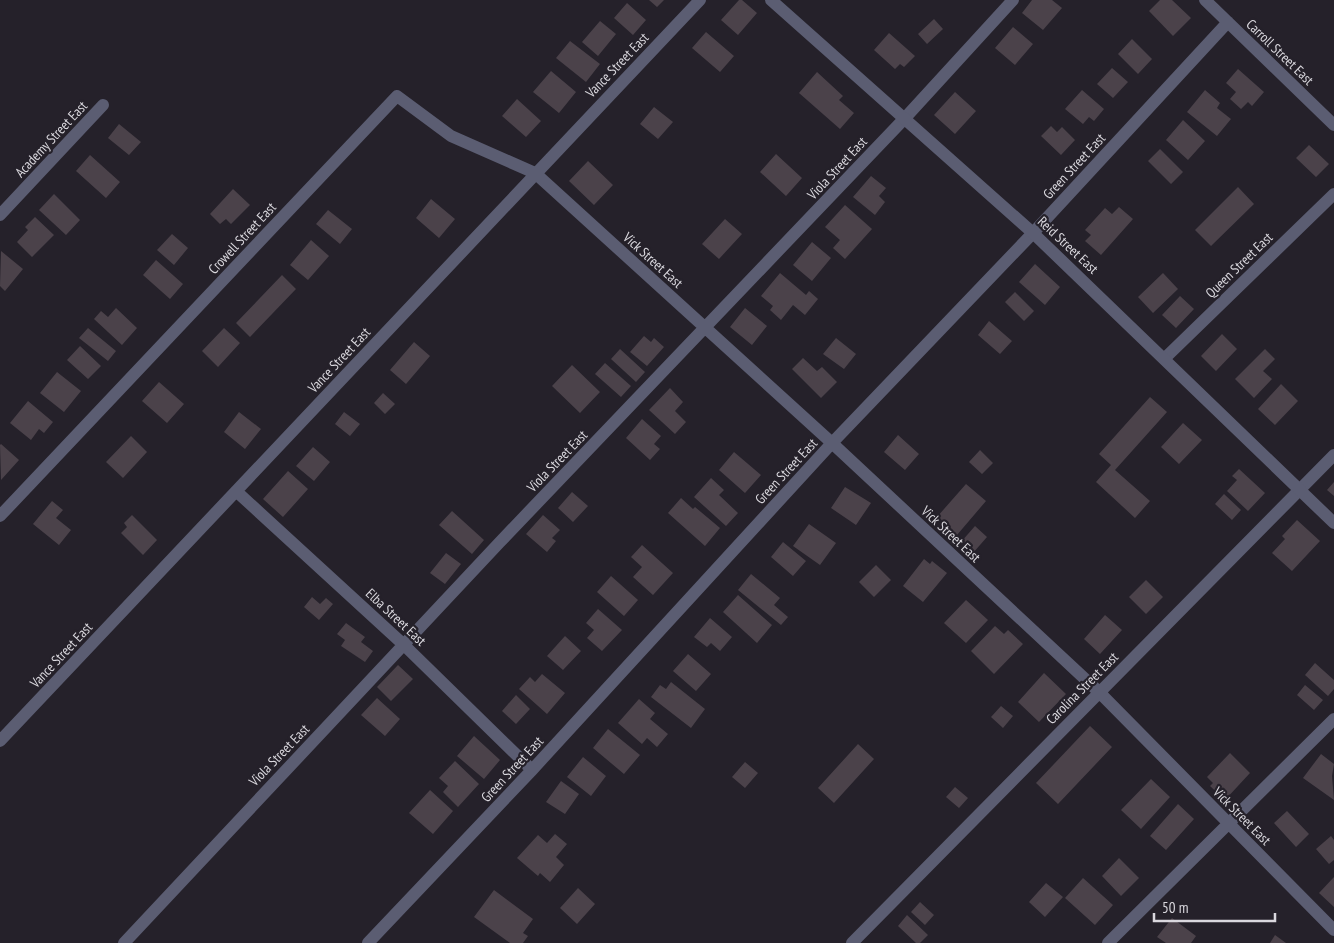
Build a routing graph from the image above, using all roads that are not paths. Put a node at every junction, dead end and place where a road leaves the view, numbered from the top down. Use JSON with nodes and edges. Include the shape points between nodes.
{"nodes":[{"id":1,"x":700,"y":0,"type":"edge"},
{"id":2,"x":771,"y":0,"type":"edge"},
{"id":3,"x":1013,"y":0,"type":"edge"},
{"id":4,"x":1206,"y":0,"type":"edge"},
{"id":5,"x":1228,"y":22,"type":"junction"},
{"id":6,"x":103,"y":104,"type":"dead end"},
{"id":7,"x":905,"y":118,"type":"junction"},
{"id":8,"x":1334,"y":125,"type":"edge"},
{"id":9,"x":535,"y":173,"type":"junction"},
{"id":10,"x":1334,"y":194,"type":"edge"},
{"id":11,"x":0,"y":215,"type":"edge"},
{"id":12,"x":1033,"y":232,"type":"junction"},
{"id":13,"x":706,"y":328,"type":"junction"},
{"id":14,"x":1165,"y":358,"type":"junction"},
{"id":15,"x":832,"y":444,"type":"junction"},
{"id":16,"x":1334,"y":455,"type":"edge"},
{"id":17,"x":1299,"y":489,"type":"junction"},
{"id":18,"x":236,"y":491,"type":"junction"},
{"id":19,"x":1,"y":512,"type":"edge"},
{"id":20,"x":1334,"y":524,"type":"edge"},
{"id":21,"x":404,"y":645,"type":"junction"},
{"id":22,"x":1099,"y":692,"type":"junction"},
{"id":23,"x":1334,"y":719,"type":"edge"},
{"id":24,"x":0,"y":741,"type":"edge"},
{"id":25,"x":532,"y":770,"type":"junction"},
{"id":26,"x":1228,"y":824,"type":"junction"},
{"id":27,"x":1334,"y":930,"type":"edge"},
{"id":28,"x":124,"y":943,"type":"edge"},
{"id":29,"x":368,"y":943,"type":"edge"},
{"id":30,"x":852,"y":943,"type":"edge"},
{"id":31,"x":1108,"y":943,"type":"edge"}],
"edges":[{"from":1,"to":9,"type":"street","name":"Vance Street East"},
{"from":2,"to":7,"type":"street","name":"Reid Street East"},
{"from":3,"to":7,"type":"street","name":"Viola Street East"},
{"from":4,"to":5,"type":"street","name":"Carroll Street East"},
{"from":5,"to":8,"type":"street","name":"Carroll Street East"},
{"from":5,"to":12,"type":"street","name":"Green Street East"},
{"from":6,"to":11,"type":"street","name":"Academy Street East"},
{"from":7,"to":12,"type":"street","name":"Reid Street East"},
{"from":7,"to":13,"type":"street","name":"Viola Street East"},
{"from":9,"to":13,"type":"street","name":"Vick Street East"},
{"from":9,"to":18,"type":"street","name":"Vance Street East"},
{"from":9,"to":19,"type":"street","name":"Crowell Street East","via":[[451,136],[397,96]]},
{"from":10,"to":14,"type":"street","name":"Queen Street East"},
{"from":12,"to":14,"type":"street","name":"Reid Street East"},
{"from":12,"to":15,"type":"street","name":"Green Street East"},
{"from":13,"to":15,"type":"street","name":"Vick Street East"},
{"from":13,"to":21,"type":"street","name":"Viola Street East"},
{"from":14,"to":17,"type":"street","name":"Reid Street East"},
{"from":15,"to":22,"type":"street","name":"Vick Street East"},
{"from":15,"to":25,"type":"street","name":"Green Street East"},
{"from":16,"to":17,"type":"street","name":"Carolina Street East"},
{"from":17,"to":20,"type":"street","name":"Reid Street East"},
{"from":17,"to":22,"type":"street","name":"Carolina Street East"},
{"from":18,"to":21,"type":"street","name":"Elba Street East"},
{"from":18,"to":24,"type":"street","name":"Vance Street East"},
{"from":21,"to":25,"type":"street","name":"Elba Street East"},
{"from":21,"to":28,"type":"street","name":"Viola Street East"},
{"from":22,"to":26,"type":"street","name":"Vick Street East"},
{"from":22,"to":30,"type":"street","name":"Carolina Street East"},
{"from":23,"to":26,"type":"street"},
{"from":25,"to":29,"type":"street","name":"Green Street East"},
{"from":26,"to":27,"type":"street","name":"Vick Street East"},
{"from":26,"to":31,"type":"street"}]}
